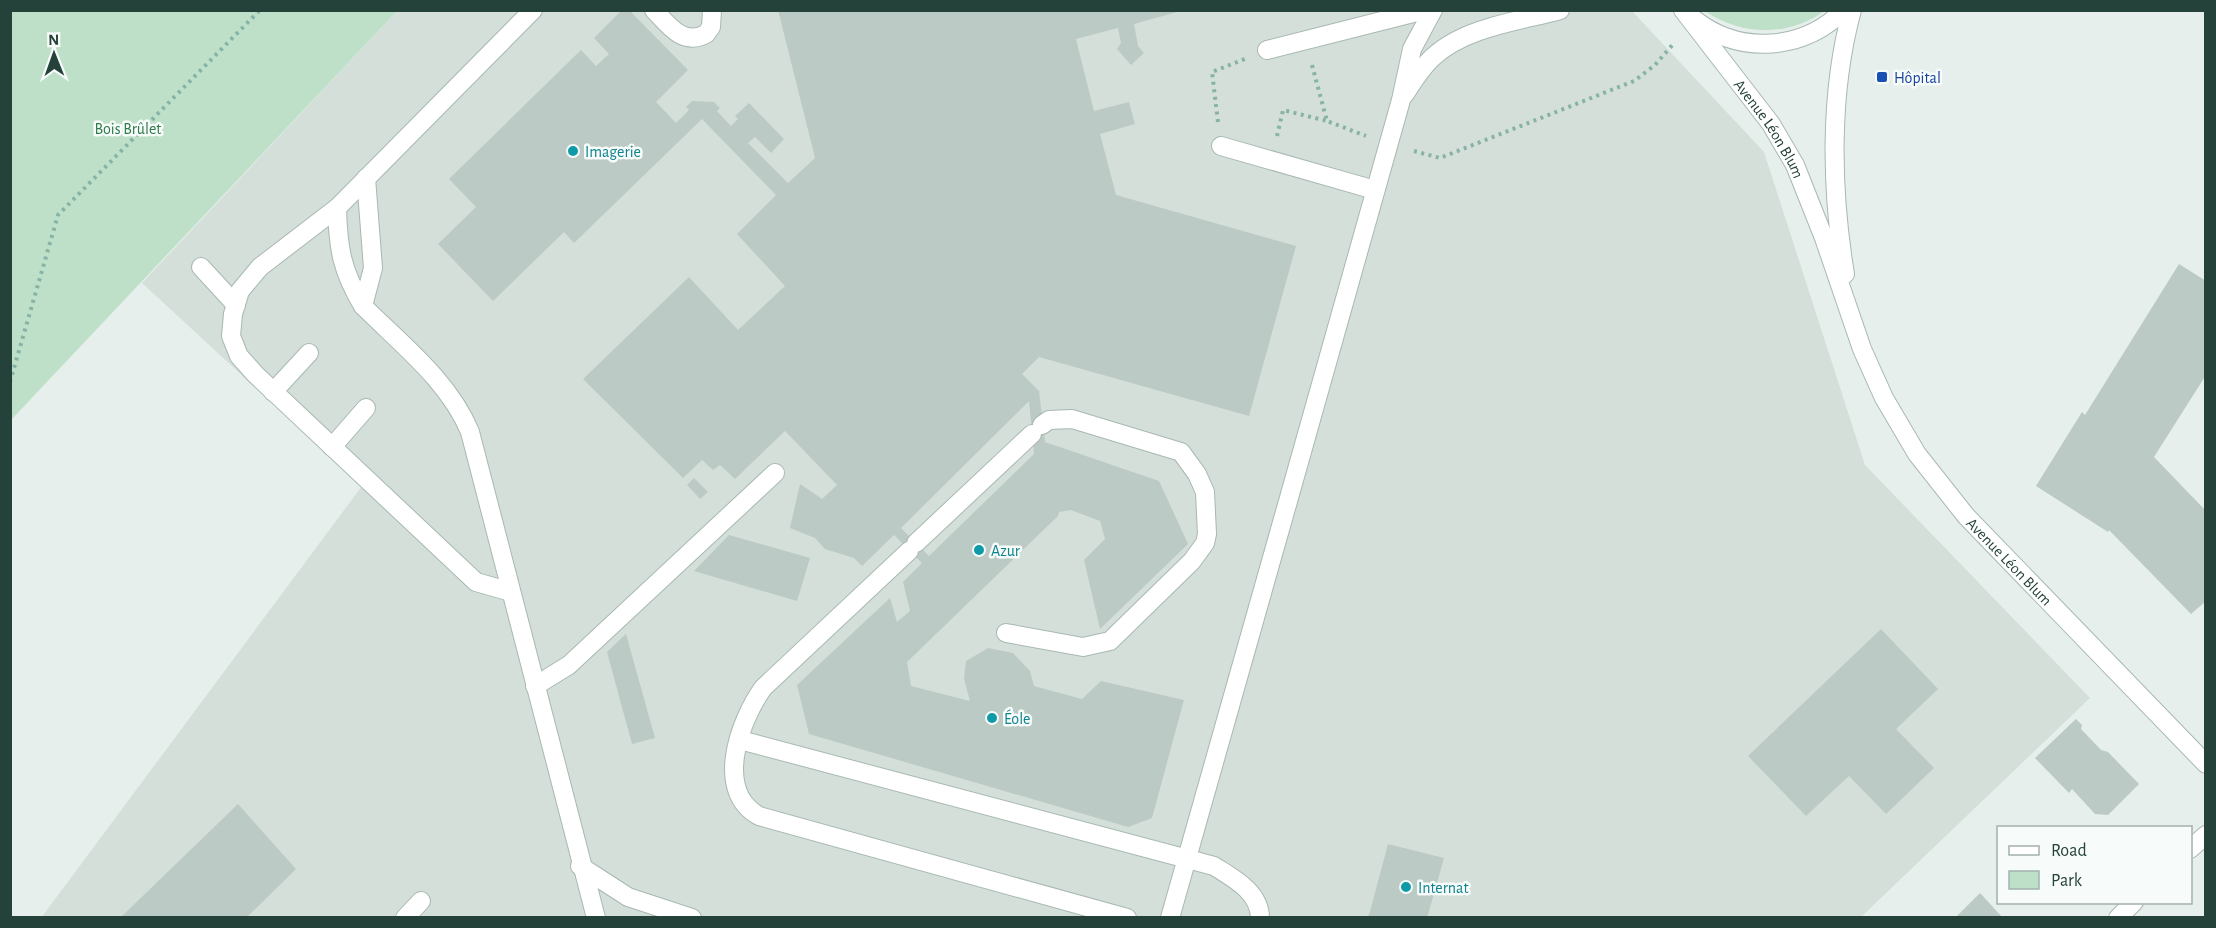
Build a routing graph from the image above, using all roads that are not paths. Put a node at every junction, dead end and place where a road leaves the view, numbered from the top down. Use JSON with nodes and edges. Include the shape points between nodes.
{"nodes":[{"id":1,"x":533,"y":10,"type":"edge"},
{"id":2,"x":654,"y":10,"type":"edge"},
{"id":3,"x":712,"y":10,"type":"edge"},
{"id":4,"x":1425,"y":10,"type":"edge"},
{"id":5,"x":1433,"y":10,"type":"edge"},
{"id":6,"x":1560,"y":10,"type":"edge"},
{"id":7,"x":1844,"y":10,"type":"edge"},
{"id":8,"x":1852,"y":10,"type":"edge"},
{"id":9,"x":1687,"y":15,"type":"edge"},
{"id":10,"x":1267,"y":50,"type":"road end"},
{"id":11,"x":1401,"y":100,"type":"junction"},
{"id":12,"x":1221,"y":146,"type":"road end"},
{"id":13,"x":366,"y":178,"type":"junction"},
{"id":14,"x":1375,"y":190,"type":"junction"},
{"id":15,"x":337,"y":208,"type":"junction"},
{"id":16,"x":201,"y":267,"type":"dead end"},
{"id":17,"x":236,"y":305,"type":"junction"},
{"id":18,"x":363,"y":306,"type":"junction"},
{"id":19,"x":1854,"y":328,"type":"junction"},
{"id":20,"x":309,"y":353,"type":"dead end"},
{"id":21,"x":273,"y":392,"type":"junction"},
{"id":22,"x":366,"y":408,"type":"dead end"},
{"id":23,"x":332,"y":447,"type":"junction"},
{"id":24,"x":775,"y":473,"type":"dead end"},
{"id":25,"x":511,"y":592,"type":"junction"},
{"id":26,"x":1006,"y":633,"type":"dead end"},
{"id":27,"x":535,"y":686,"type":"junction"},
{"id":28,"x":740,"y":740,"type":"junction"},
{"id":29,"x":2205,"y":764,"type":"edge"},
{"id":30,"x":2205,"y":835,"type":"edge"},
{"id":31,"x":2192,"y":847,"type":"edge"},
{"id":32,"x":1187,"y":859,"type":"junction"},
{"id":33,"x":580,"y":866,"type":"junction"},
{"id":34,"x":421,"y":900,"type":"dead end"},
{"id":35,"x":2133,"y":904,"type":"edge"},
{"id":36,"x":405,"y":918,"type":"edge"},
{"id":37,"x":596,"y":918,"type":"edge"},
{"id":38,"x":692,"y":918,"type":"edge"},
{"id":39,"x":1126,"y":918,"type":"edge"},
{"id":40,"x":1170,"y":918,"type":"edge"},
{"id":41,"x":1260,"y":918,"type":"edge"},
{"id":42,"x":2118,"y":918,"type":"edge"}],
"edges":[{"from":1,"to":13,"type":"street"},
{"from":2,"to":3,"type":"street","via":[[678,35],[689,39],[706,34],[711,27]]},
{"from":4,"to":10,"type":"street"},
{"from":5,"to":11,"type":"street","via":[[1412,49]]},
{"from":6,"to":11,"type":"street","via":[[1478,33],[1448,46],[1433,57]]},
{"from":7,"to":9,"type":"street","via":[[1830,23],[1803,37],[1762,44],[1722,36]]},
{"from":8,"to":19,"type":"street","name":"Avenue Léon Blum","via":[[1841,78],[1835,171]]},
{"from":9,"to":19,"type":"street","name":"Avenue Léon Blum","via":[[1786,148],[1813,209]]},
{"from":11,"to":14,"type":"street"},
{"from":12,"to":14,"type":"street"},
{"from":13,"to":15,"type":"street"},
{"from":13,"to":18,"type":"street","via":[[373,268]]},
{"from":14,"to":32,"type":"street"},
{"from":15,"to":17,"type":"street","via":[[260,267],[240,291]]},
{"from":15,"to":18,"type":"street","via":[[338,249],[343,269]]},
{"from":16,"to":17,"type":"street"},
{"from":17,"to":21,"type":"street","via":[[231,336],[239,356]]},
{"from":18,"to":25,"type":"street","via":[[444,387],[463,414]]},
{"from":19,"to":29,"type":"street","name":"Avenue Léon Blum","via":[[1884,398],[1934,478]]},
{"from":20,"to":21,"type":"street"},
{"from":21,"to":23,"type":"street"},
{"from":22,"to":23,"type":"street"},
{"from":23,"to":25,"type":"street","via":[[476,582]]},
{"from":24,"to":27,"type":"street","via":[[569,664]]},
{"from":25,"to":27,"type":"street"},
{"from":26,"to":28,"type":"street","via":[[1083,647],[1110,641],[1192,561],[1207,534],[1205,492],[1180,452],[1072,419],[1050,420],[763,688],[749,712]]},
{"from":27,"to":33,"type":"street"},
{"from":28,"to":32,"type":"street"},
{"from":28,"to":39,"type":"street","via":[[733,772],[735,787],[739,800],[759,816]]},
{"from":30,"to":31,"type":"street"},
{"from":32,"to":40,"type":"street"},
{"from":32,"to":41,"type":"street","via":[[1214,866],[1245,887],[1260,909]]},
{"from":33,"to":37,"type":"street"},
{"from":33,"to":38,"type":"street","via":[[628,897]]},
{"from":34,"to":36,"type":"street"},
{"from":35,"to":42,"type":"street"}]}
